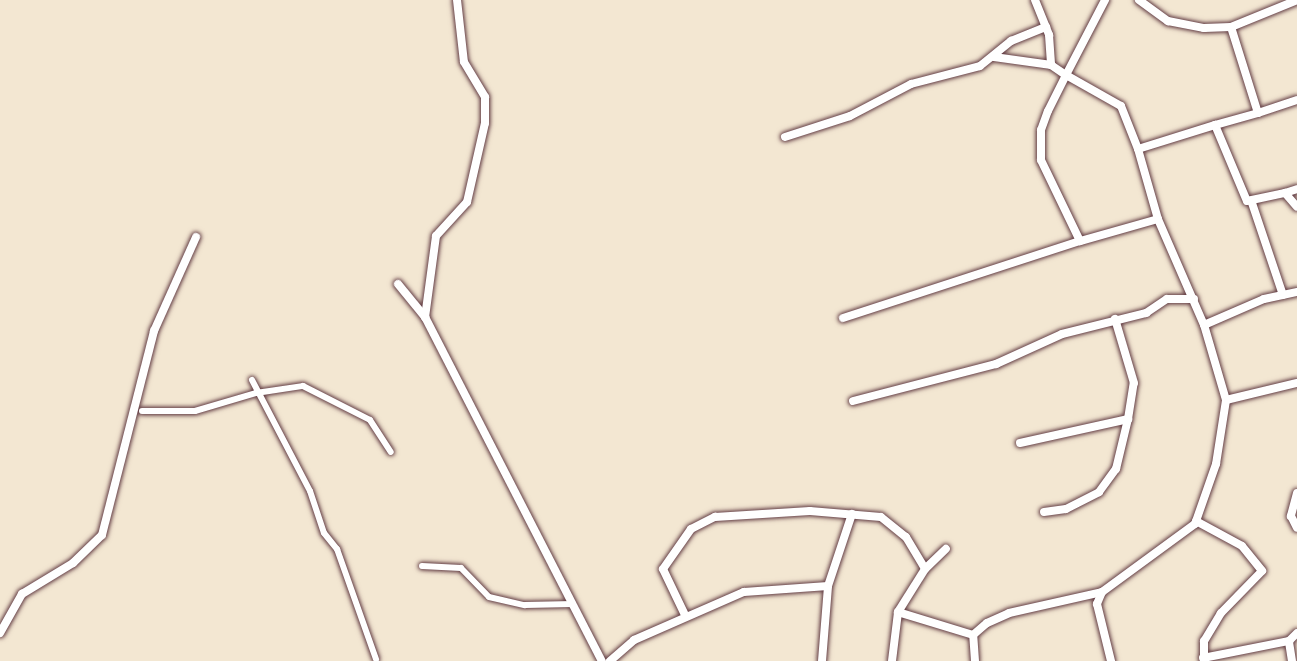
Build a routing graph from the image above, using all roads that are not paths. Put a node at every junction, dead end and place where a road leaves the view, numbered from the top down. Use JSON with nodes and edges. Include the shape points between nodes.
{"nodes":[{"id":1,"x":457,"y":0,"type":"edge"},
{"id":2,"x":1035,"y":0,"type":"edge"},
{"id":3,"x":1105,"y":0,"type":"edge"},
{"id":4,"x":1139,"y":0,"type":"edge"},
{"id":5,"x":1297,"y":0,"type":"edge"},
{"id":6,"x":1046,"y":27,"type":"junction"},
{"id":7,"x":1231,"y":27,"type":"junction"},
{"id":8,"x":994,"y":57,"type":"junction"},
{"id":9,"x":1050,"y":65,"type":"junction"},
{"id":10,"x":1066,"y":75,"type":"junction"},
{"id":11,"x":1297,"y":100,"type":"edge"},
{"id":12,"x":1258,"y":113,"type":"junction"},
{"id":13,"x":1215,"y":125,"type":"junction"},
{"id":14,"x":785,"y":138,"type":"dead end"},
{"id":15,"x":1138,"y":149,"type":"junction"},
{"id":16,"x":1297,"y":189,"type":"edge"},
{"id":17,"x":1285,"y":192,"type":"junction"},
{"id":18,"x":1252,"y":203,"type":"junction"},
{"id":19,"x":1297,"y":207,"type":"edge"},
{"id":20,"x":1158,"y":219,"type":"junction"},
{"id":21,"x":196,"y":237,"type":"dead end"},
{"id":22,"x":1080,"y":241,"type":"junction"},
{"id":23,"x":398,"y":284,"type":"dead end"},
{"id":24,"x":1297,"y":292,"type":"edge"},
{"id":25,"x":1283,"y":296,"type":"junction"},
{"id":26,"x":1194,"y":299,"type":"junction"},
{"id":27,"x":425,"y":317,"type":"junction"},
{"id":28,"x":843,"y":318,"type":"dead end"},
{"id":29,"x":1115,"y":320,"type":"junction"},
{"id":30,"x":1204,"y":325,"type":"junction"},
{"id":31,"x":252,"y":380,"type":"dead end"},
{"id":32,"x":1297,"y":383,"type":"edge"},
{"id":33,"x":261,"y":392,"type":"junction"},
{"id":34,"x":1226,"y":400,"type":"junction"},
{"id":35,"x":853,"y":401,"type":"dead end"},
{"id":36,"x":142,"y":411,"type":"dead end"},
{"id":37,"x":1128,"y":418,"type":"junction"},
{"id":38,"x":1020,"y":443,"type":"dead end"},
{"id":39,"x":391,"y":452,"type":"dead end"},
{"id":40,"x":1297,"y":493,"type":"edge"},
{"id":41,"x":1044,"y":512,"type":"dead end"},
{"id":42,"x":852,"y":514,"type":"junction"},
{"id":43,"x":1196,"y":521,"type":"junction"},
{"id":44,"x":1297,"y":528,"type":"edge"},
{"id":45,"x":946,"y":549,"type":"dead end"},
{"id":46,"x":422,"y":566,"type":"dead end"},
{"id":47,"x":925,"y":568,"type":"junction"},
{"id":48,"x":828,"y":586,"type":"junction"},
{"id":49,"x":1102,"y":592,"type":"junction"},
{"id":50,"x":573,"y":604,"type":"junction"},
{"id":51,"x":898,"y":612,"type":"junction"},
{"id":52,"x":686,"y":615,"type":"junction"},
{"id":53,"x":0,"y":633,"type":"edge"},
{"id":54,"x":1297,"y":633,"type":"edge"},
{"id":55,"x":973,"y":635,"type":"junction"},
{"id":56,"x":1289,"y":641,"type":"junction"},
{"id":57,"x":376,"y":659,"type":"dead end"},
{"id":58,"x":600,"y":659,"type":"edge"},
{"id":59,"x":1203,"y":660,"type":"edge"},
{"id":60,"x":610,"y":661,"type":"edge"},
{"id":61,"x":822,"y":661,"type":"edge"},
{"id":62,"x":892,"y":661,"type":"edge"},
{"id":63,"x":975,"y":661,"type":"edge"},
{"id":64,"x":1111,"y":661,"type":"edge"},
{"id":65,"x":1292,"y":661,"type":"edge"}],
"edges":[{"from":1,"to":27,"type":"street","via":[[464,62],[485,97],[485,123],[467,202],[436,236]]},
{"from":2,"to":6,"type":"street"},
{"from":3,"to":10,"type":"street"},
{"from":4,"to":7,"type":"street","via":[[1183,27]]},
{"from":5,"to":7,"type":"street"},
{"from":6,"to":8,"type":"street","via":[[1011,41]]},
{"from":6,"to":9,"type":"street"},
{"from":7,"to":12,"type":"street"},
{"from":8,"to":9,"type":"street"},
{"from":8,"to":14,"type":"street","via":[[966,72],[910,84],[850,116]]},
{"from":9,"to":10,"type":"street"},
{"from":10,"to":15,"type":"street","via":[[1121,106]]},
{"from":10,"to":22,"type":"street","via":[[1039,146]]},
{"from":11,"to":12,"type":"street"},
{"from":12,"to":13,"type":"street"},
{"from":13,"to":15,"type":"street"},
{"from":13,"to":18,"type":"street"},
{"from":15,"to":20,"type":"street"},
{"from":16,"to":17,"type":"street"},
{"from":17,"to":18,"type":"street"},
{"from":17,"to":19,"type":"street"},
{"from":18,"to":25,"type":"street"},
{"from":20,"to":22,"type":"street"},
{"from":20,"to":26,"type":"street"},
{"from":21,"to":53,"type":"street","via":[[154,331],[102,535],[73,563],[22,594]]},
{"from":22,"to":28,"type":"street"},
{"from":23,"to":27,"type":"street"},
{"from":24,"to":25,"type":"street"},
{"from":25,"to":30,"type":"street"},
{"from":26,"to":29,"type":"street","via":[[1167,299],[1146,313]]},
{"from":26,"to":30,"type":"street"},
{"from":27,"to":50,"type":"street"},
{"from":29,"to":35,"type":"street","via":[[1062,334],[996,364]]},
{"from":29,"to":37,"type":"street","via":[[1134,383]]},
{"from":30,"to":34,"type":"street"},
{"from":31,"to":33,"type":"street"},
{"from":32,"to":34,"type":"street"},
{"from":33,"to":36,"type":"street","via":[[195,411]]},
{"from":33,"to":39,"type":"street","via":[[303,386],[322,394],[370,420]]},
{"from":33,"to":57,"type":"street","via":[[272,425],[337,549]]},
{"from":34,"to":43,"type":"street","via":[[1216,464]]},
{"from":37,"to":38,"type":"street"},
{"from":37,"to":41,"type":"street","via":[[1116,469],[1099,492],[1066,509]]},
{"from":40,"to":44,"type":"street","via":[[1291,516]]},
{"from":42,"to":47,"type":"street","via":[[881,517],[893,525]]},
{"from":42,"to":48,"type":"street"},
{"from":42,"to":52,"type":"street","via":[[810,511],[715,517],[691,529],[663,568]]},
{"from":43,"to":49,"type":"street","via":[[1152,560]]},
{"from":43,"to":59,"type":"street","via":[[1242,546],[1262,571],[1221,613],[1204,641]]},
{"from":45,"to":47,"type":"street"},
{"from":46,"to":50,"type":"street","via":[[461,568],[489,597],[525,605]]},
{"from":47,"to":51,"type":"street"},
{"from":48,"to":52,"type":"street","via":[[744,592]]},
{"from":48,"to":61,"type":"street"},
{"from":49,"to":55,"type":"street","via":[[1009,613]]},
{"from":49,"to":64,"type":"street","via":[[1097,604]]},
{"from":50,"to":58,"type":"street"},
{"from":51,"to":55,"type":"street"},
{"from":51,"to":62,"type":"street"},
{"from":52,"to":60,"type":"street","via":[[634,640]]},
{"from":54,"to":56,"type":"street"},
{"from":55,"to":63,"type":"street"},
{"from":56,"to":59,"type":"street"},
{"from":56,"to":65,"type":"street"}]}
